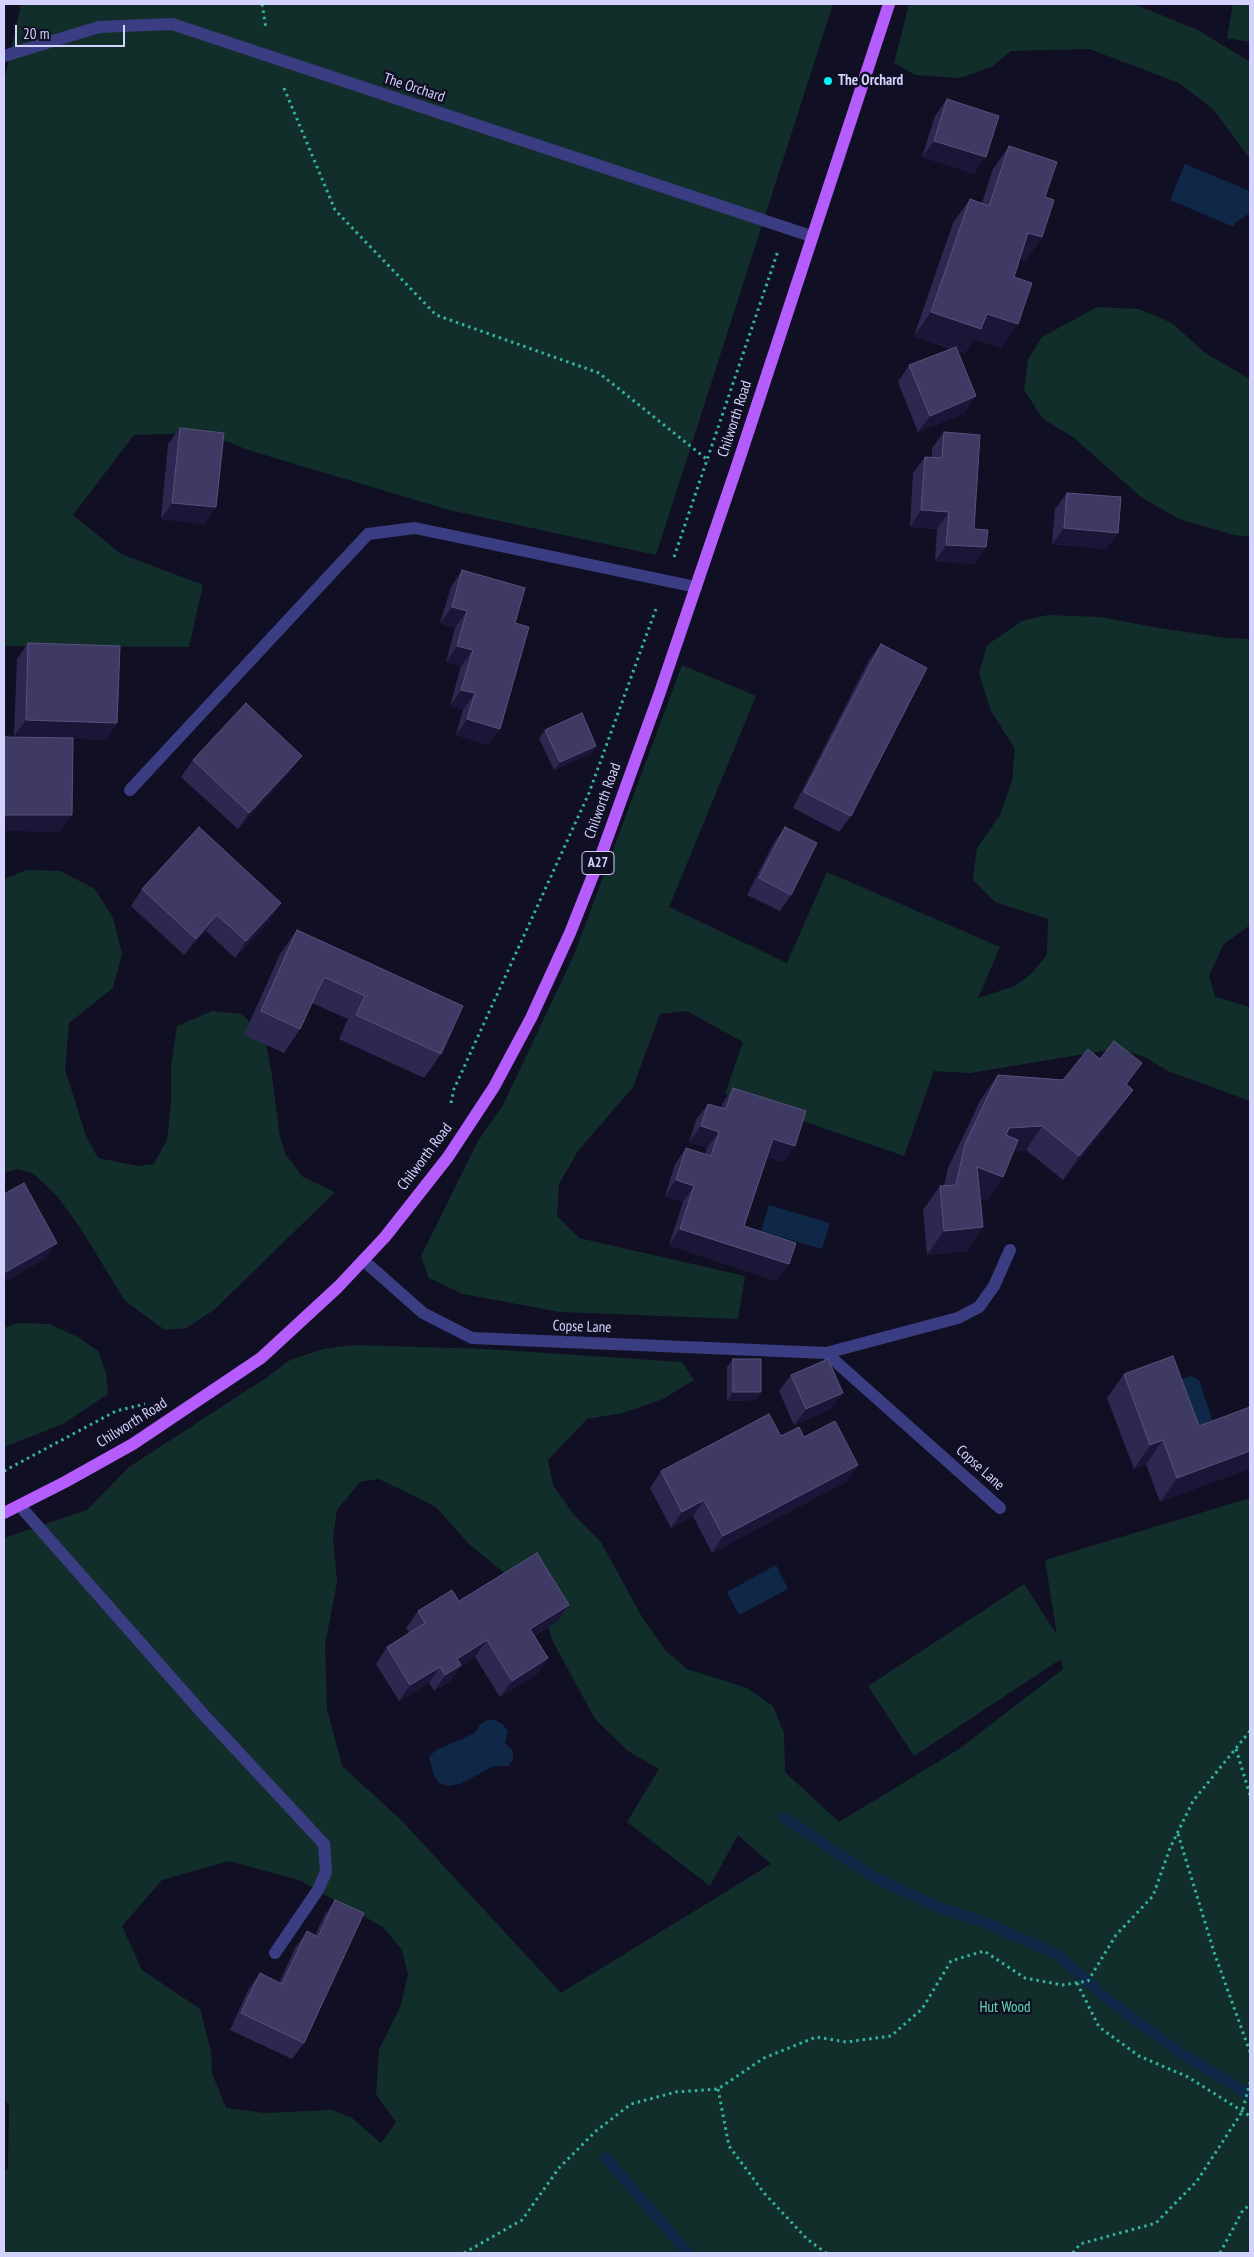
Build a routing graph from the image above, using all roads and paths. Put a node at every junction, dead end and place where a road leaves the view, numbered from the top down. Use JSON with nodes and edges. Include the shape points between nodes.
{"nodes":[{"id":1,"x":262,"y":4,"type":"edge"},
{"id":2,"x":889,"y":4,"type":"edge"},
{"id":3,"x":4,"y":56,"type":"edge"},
{"id":4,"x":271,"y":58,"type":"junction"},
{"id":5,"x":811,"y":236,"type":"junction"},
{"id":6,"x":772,"y":268,"type":"dead end"},
{"id":7,"x":708,"y":461,"type":"junction"},
{"id":8,"x":736,"y":469,"type":"junction"},
{"id":9,"x":666,"y":581,"type":"junction"},
{"id":10,"x":696,"y":587,"type":"junction"},
{"id":11,"x":130,"y":790,"type":"dead end"},
{"id":12,"x":450,"y":1108,"type":"dead end"},
{"id":13,"x":1010,"y":1250,"type":"dead end"},
{"id":14,"x":364,"y":1260,"type":"junction"},
{"id":15,"x":826,"y":1353,"type":"junction"},
{"id":16,"x":150,"y":1402,"type":"dead end"},
{"id":17,"x":4,"y":1471,"type":"edge"},
{"id":18,"x":20,"y":1506,"type":"junction"},
{"id":19,"x":1000,"y":1508,"type":"dead end"},
{"id":20,"x":4,"y":1513,"type":"edge"},
{"id":21,"x":1250,"y":1731,"type":"edge"},
{"id":22,"x":1236,"y":1748,"type":"junction"},
{"id":23,"x":1250,"y":1795,"type":"edge"},
{"id":24,"x":1177,"y":1834,"type":"junction"},
{"id":25,"x":275,"y":1954,"type":"dead end"},
{"id":26,"x":1077,"y":1983,"type":"junction"},
{"id":27,"x":1250,"y":2052,"type":"edge"},
{"id":28,"x":1250,"y":2083,"type":"edge"},
{"id":29,"x":718,"y":2089,"type":"junction"},
{"id":30,"x":1242,"y":2112,"type":"junction"},
{"id":31,"x":1250,"y":2116,"type":"edge"},
{"id":32,"x":1250,"y":2206,"type":"edge"},
{"id":33,"x":464,"y":2253,"type":"edge"},
{"id":34,"x":826,"y":2253,"type":"edge"},
{"id":35,"x":1072,"y":2253,"type":"edge"},
{"id":36,"x":1220,"y":2253,"type":"edge"}],
"edges":[{"from":1,"to":4,"type":"path"},
{"from":2,"to":5,"type":"main road","name":"Chilworth Road","number":"A27"},
{"from":3,"to":4,"type":"street","name":"The Orchard","via":[[98,27],[172,24]]},
{"from":4,"to":5,"type":"street","name":"The Orchard"},
{"from":4,"to":7,"type":"path","via":[[335,210],[436,315],[599,373]]},
{"from":5,"to":8,"type":"main road","name":"Chilworth Road","number":"A27"},
{"from":6,"to":7,"type":"path"},
{"from":7,"to":8,"type":"path"},
{"from":7,"to":9,"type":"path"},
{"from":8,"to":10,"type":"main road","name":"Chilworth Road","number":"A27"},
{"from":9,"to":10,"type":"street"},
{"from":9,"to":11,"type":"street","via":[[415,528],[368,534]]},
{"from":9,"to":12,"type":"path","via":[[590,792],[454,1089]]},
{"from":10,"to":14,"type":"main road","name":"Chilworth Road","number":"A27","via":[[603,850],[531,1018],[494,1087],[448,1157]]},
{"from":13,"to":15,"type":"street","name":"Copse Lane","via":[[994,1286],[979,1307],[958,1318]]},
{"from":14,"to":15,"type":"street","name":"Copse Lane","via":[[423,1313],[472,1338]]},
{"from":14,"to":18,"type":"main road","name":"Chilworth Road","number":"A27","via":[[261,1358],[133,1444]]},
{"from":15,"to":19,"type":"street","name":"Copse Lane"},
{"from":16,"to":17,"type":"path","via":[[116,1411]]},
{"from":18,"to":20,"type":"main road","name":"Chilworth Road","number":"A27"},
{"from":18,"to":25,"type":"street","via":[[204,1715],[324,1844],[326,1872],[318,1890]]},
{"from":21,"to":22,"type":"path"},
{"from":22,"to":23,"type":"path"},
{"from":22,"to":24,"type":"path","via":[[1193,1801]]},
{"from":24,"to":26,"type":"path","via":[[1153,1896],[1116,1935],[1088,1981]]},
{"from":24,"to":27,"type":"path"},
{"from":26,"to":29,"type":"path","via":[[1062,1985],[1025,1978],[984,1951],[951,1961],[922,2009],[891,2036],[846,2042],[816,2036],[764,2058]]},
{"from":26,"to":30,"type":"path","via":[[1099,2027],[1139,2056],[1188,2077]]},
{"from":28,"to":30,"type":"path"},
{"from":29,"to":33,"type":"path","via":[[676,2092],[630,2104],[596,2131],[559,2168],[522,2220]]},
{"from":29,"to":34,"type":"path","via":[[729,2146],[764,2193],[807,2239]]},
{"from":30,"to":31,"type":"path"},
{"from":30,"to":35,"type":"path","via":[[1196,2181],[1156,2223],[1080,2244]]},
{"from":32,"to":36,"type":"path","via":[[1243,2210]]}]}
